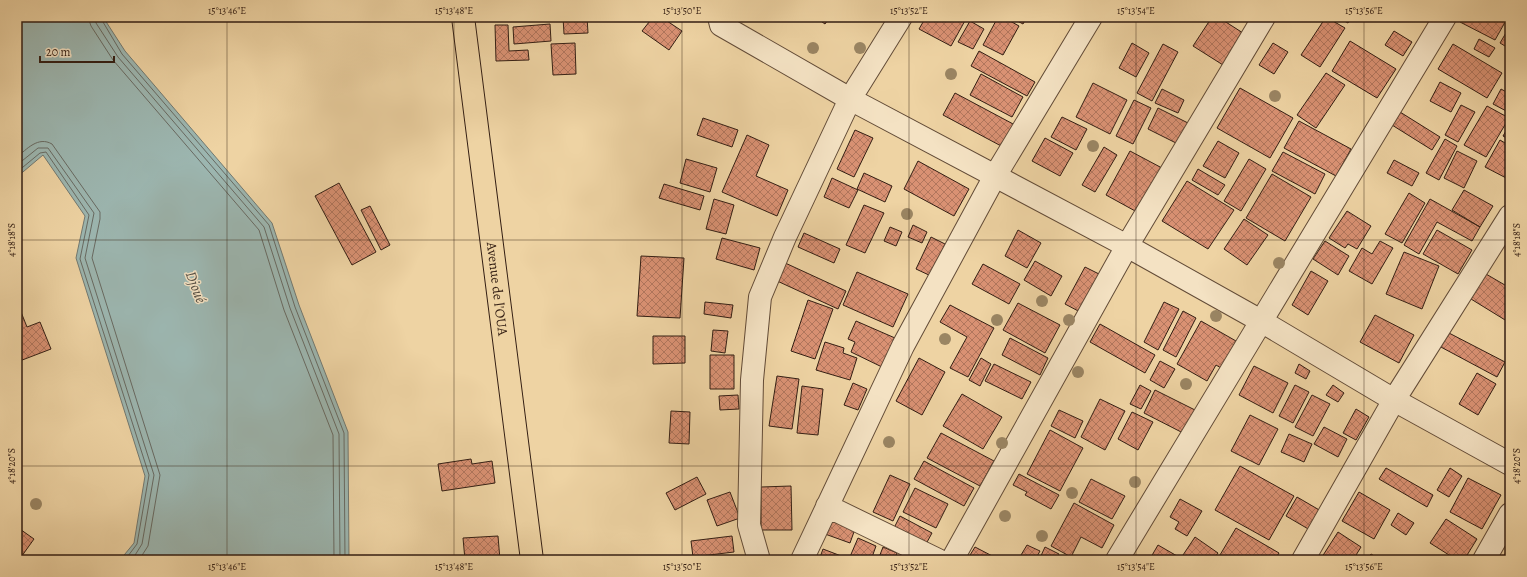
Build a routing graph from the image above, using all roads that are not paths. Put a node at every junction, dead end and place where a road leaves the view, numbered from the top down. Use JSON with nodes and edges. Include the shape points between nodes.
{"nodes":[{"id":1,"x":463,"y":17,"type":"edge"},
{"id":2,"x":719,"y":17,"type":"edge"},
{"id":3,"x":901,"y":17,"type":"edge"},
{"id":4,"x":1091,"y":17,"type":"edge"},
{"id":5,"x":1264,"y":17,"type":"edge"},
{"id":6,"x":1445,"y":17,"type":"edge"},
{"id":7,"x":850,"y":100,"type":"junction"},
{"id":8,"x":995,"y":176,"type":"junction"},
{"id":9,"x":1510,"y":216,"type":"edge"},
{"id":10,"x":1127,"y":246,"type":"junction"},
{"id":11,"x":1261,"y":321,"type":"junction"},
{"id":12,"x":1394,"y":400,"type":"junction"},
{"id":13,"x":1510,"y":464,"type":"edge"},
{"id":14,"x":827,"y":506,"type":"junction"},
{"id":15,"x":1510,"y":514,"type":"edge"},
{"id":16,"x":532,"y":560,"type":"edge"},
{"id":17,"x":759,"y":560,"type":"edge"},
{"id":18,"x":802,"y":560,"type":"edge"},
{"id":19,"x":938,"y":560,"type":"edge"},
{"id":20,"x":952,"y":560,"type":"edge"},
{"id":21,"x":1117,"y":560,"type":"edge"},
{"id":22,"x":1303,"y":560,"type":"edge"},
{"id":23,"x":1484,"y":560,"type":"edge"}],
"edges":[{"from":1,"to":16,"type":"main road","name":"Avenue de l'OUA"},
{"from":2,"to":7,"type":"street","via":[[721,25]]},
{"from":3,"to":7,"type":"street"},
{"from":4,"to":8,"type":"street"},
{"from":5,"to":10,"type":"street"},
{"from":6,"to":11,"type":"street"},
{"from":7,"to":8,"type":"street"},
{"from":7,"to":17,"type":"street","via":[[785,237],[760,297],[752,380],[749,525]]},
{"from":8,"to":10,"type":"street"},
{"from":8,"to":14,"type":"street","via":[[902,346]]},
{"from":9,"to":12,"type":"street"},
{"from":10,"to":11,"type":"street"},
{"from":10,"to":20,"type":"street"},
{"from":11,"to":12,"type":"street"},
{"from":11,"to":21,"type":"street"},
{"from":12,"to":13,"type":"street"},
{"from":12,"to":22,"type":"street"},
{"from":14,"to":18,"type":"street"},
{"from":14,"to":19,"type":"street"},
{"from":15,"to":23,"type":"street"}]}
